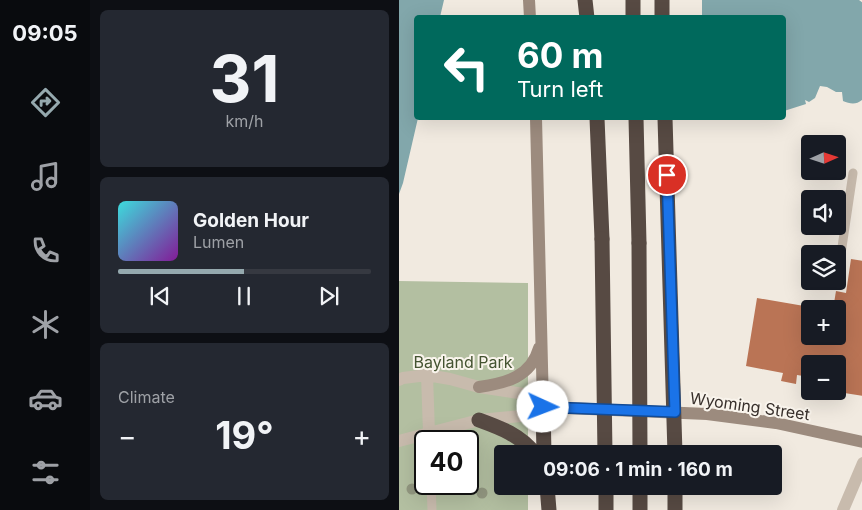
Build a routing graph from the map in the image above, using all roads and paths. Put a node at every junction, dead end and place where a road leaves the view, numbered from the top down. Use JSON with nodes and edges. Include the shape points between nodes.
{"nodes":[{"id":1,"x":529,"y":0,"type":"edge"},
{"id":2,"x":585,"y":0,"type":"edge"},
{"id":3,"x":633,"y":0,"type":"edge"},
{"id":4,"x":662,"y":0,"type":"edge"},
{"id":5,"x":530,"y":15,"type":"edge"},
{"id":6,"x":587,"y":15,"type":"edge"},
{"id":7,"x":633,"y":15,"type":"edge"},
{"id":8,"x":662,"y":15,"type":"edge"},
{"id":9,"x":536,"y":120,"type":"edge"},
{"id":10,"x":597,"y":120,"type":"edge"},
{"id":11,"x":636,"y":120,"type":"edge"},
{"id":12,"x":665,"y":120,"type":"edge"},
{"id":13,"x":853,"y":173,"type":"dead end"},
{"id":14,"x":843,"y":245,"type":"edge"},
{"id":15,"x":541,"y":338,"type":"junction"},
{"id":16,"x":427,"y":375,"type":"junction"},
{"id":17,"x":399,"y":380,"type":"edge"},
{"id":18,"x":479,"y":387,"type":"junction"},
{"id":19,"x":543,"y":407,"type":"junction"},
{"id":20,"x":675,"y":412,"type":"junction"},
{"id":21,"x":479,"y":420,"type":"junction"},
{"id":22,"x":429,"y":430,"type":"edge"},
{"id":23,"x":450,"y":430,"type":"edge"},
{"id":24,"x":414,"y":439,"type":"edge"},
{"id":25,"x":399,"y":441,"type":"edge"},
{"id":26,"x":862,"y":442,"type":"edge"},
{"id":27,"x":527,"y":445,"type":"edge"},
{"id":28,"x":544,"y":445,"type":"edge"},
{"id":29,"x":605,"y":445,"type":"edge"},
{"id":30,"x":640,"y":445,"type":"edge"},
{"id":31,"x":675,"y":445,"type":"edge"},
{"id":32,"x":862,"y":463,"type":"edge"},
{"id":33,"x":431,"y":495,"type":"edge"},
{"id":34,"x":547,"y":495,"type":"edge"},
{"id":35,"x":606,"y":495,"type":"edge"},
{"id":36,"x":640,"y":495,"type":"edge"},
{"id":37,"x":675,"y":495,"type":"edge"},
{"id":38,"x":431,"y":510,"type":"edge"},
{"id":39,"x":549,"y":510,"type":"edge"},
{"id":40,"x":606,"y":510,"type":"edge"},
{"id":41,"x":640,"y":510,"type":"edge"},
{"id":42,"x":675,"y":510,"type":"edge"},
{"id":43,"x":843,"y":510,"type":"edge"}],
"edges":[{"from":1,"to":5,"type":"main road"},
{"from":2,"to":6,"type":"highway"},
{"from":3,"to":7,"type":"highway"},
{"from":4,"to":8,"type":"highway"},
{"from":9,"to":15,"type":"main road"},
{"from":10,"to":29,"type":"highway","bridge":true,"via":[[603,239]]},
{"from":11,"to":30,"type":"highway","bridge":true},
{"from":12,"to":20,"type":"highway"},
{"from":13,"to":14,"type":"lane"},
{"from":15,"to":18,"type":"main road","via":[[537,355],[522,374],[498,384]]},
{"from":15,"to":19,"type":"main road"},
{"from":16,"to":17,"type":"street"},
{"from":16,"to":18,"type":"street"},
{"from":16,"to":22,"type":"street"},
{"from":18,"to":19,"type":"street","via":[[531,395]]},
{"from":19,"to":20,"type":"main road","name":"Wyoming Street"},
{"from":19,"to":21,"type":"street","via":[[531,415]]},
{"from":19,"to":28,"type":"highway"},
{"from":20,"to":26,"type":"main road","name":"Wyoming Street","via":[[742,418]]},
{"from":20,"to":31,"type":"highway"},
{"from":21,"to":23,"type":"street"},
{"from":21,"to":27,"type":"highway","via":[[504,428]]},
{"from":24,"to":25,"type":"street"},
{"from":32,"to":43,"type":"street"},
{"from":33,"to":38,"type":"lane"},
{"from":34,"to":39,"type":"highway"},
{"from":35,"to":40,"type":"highway"},
{"from":36,"to":41,"type":"highway"},
{"from":37,"to":42,"type":"highway"}]}
